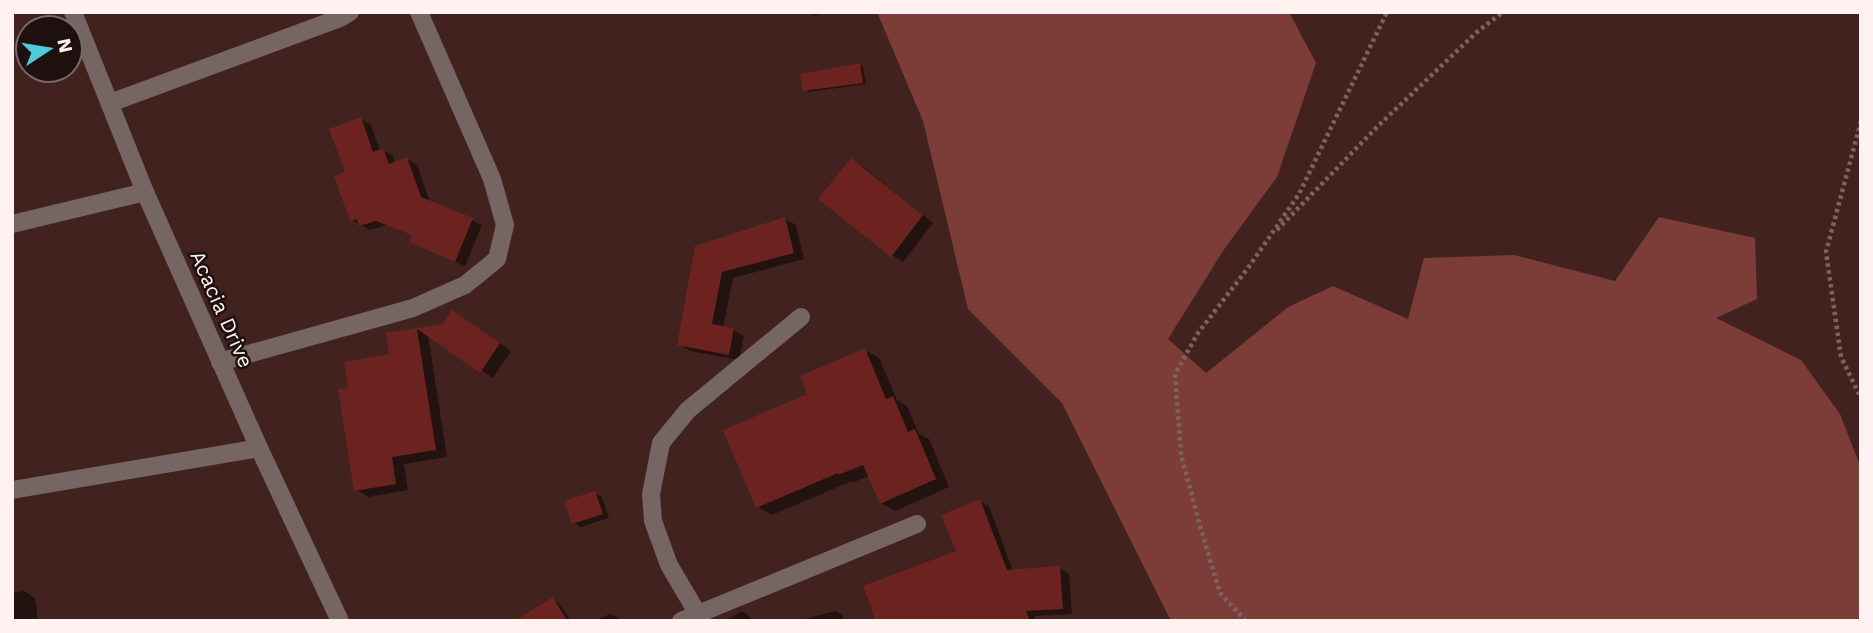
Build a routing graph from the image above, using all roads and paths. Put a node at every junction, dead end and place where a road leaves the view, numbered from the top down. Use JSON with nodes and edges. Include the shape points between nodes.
{"nodes":[{"id":1,"x":74,"y":12,"type":"edge"},
{"id":2,"x":350,"y":12,"type":"edge"},
{"id":3,"x":419,"y":12,"type":"edge"},
{"id":4,"x":1387,"y":12,"type":"edge"},
{"id":5,"x":1503,"y":12,"type":"edge"},
{"id":6,"x":110,"y":103,"type":"junction"},
{"id":7,"x":1861,"y":121,"type":"edge"},
{"id":8,"x":145,"y":192,"type":"junction"},
{"id":9,"x":12,"y":224,"type":"edge"},
{"id":10,"x":1267,"y":241,"type":"junction"},
{"id":11,"x":801,"y":317,"type":"dead end"},
{"id":12,"x":220,"y":362,"type":"junction"},
{"id":13,"x":1861,"y":398,"type":"edge"},
{"id":14,"x":259,"y":448,"type":"junction"},
{"id":15,"x":12,"y":490,"type":"edge"},
{"id":16,"x":917,"y":524,"type":"dead end"},
{"id":17,"x":700,"y":616,"type":"edge"},
{"id":18,"x":340,"y":621,"type":"edge"},
{"id":19,"x":681,"y":621,"type":"edge"},
{"id":20,"x":1246,"y":621,"type":"edge"}],
"edges":[{"from":1,"to":6,"type":"street","name":"Acacia Drive"},
{"from":2,"to":6,"type":"street"},
{"from":3,"to":12,"type":"street","via":[[492,179],[505,225],[497,259],[465,285],[413,308]]},
{"from":4,"to":10,"type":"path","via":[[1299,194]]},
{"from":5,"to":10,"type":"path","via":[[1379,125]]},
{"from":6,"to":8,"type":"street","name":"Acacia Drive"},
{"from":7,"to":13,"type":"path","via":[[1826,252],[1841,357]]},
{"from":8,"to":9,"type":"street"},
{"from":8,"to":12,"type":"street","name":"Acacia Drive"},
{"from":10,"to":20,"type":"path","via":[[1198,333],[1175,374],[1181,455],[1200,526],[1220,593]]},
{"from":11,"to":17,"type":"street","via":[[688,410],[661,443],[651,494],[653,521],[669,565]]},
{"from":12,"to":14,"type":"street","name":"Acacia Drive"},
{"from":14,"to":15,"type":"street"},
{"from":14,"to":18,"type":"street","name":"Acacia Drive"},
{"from":16,"to":17,"type":"street"},
{"from":17,"to":19,"type":"street"}]}
